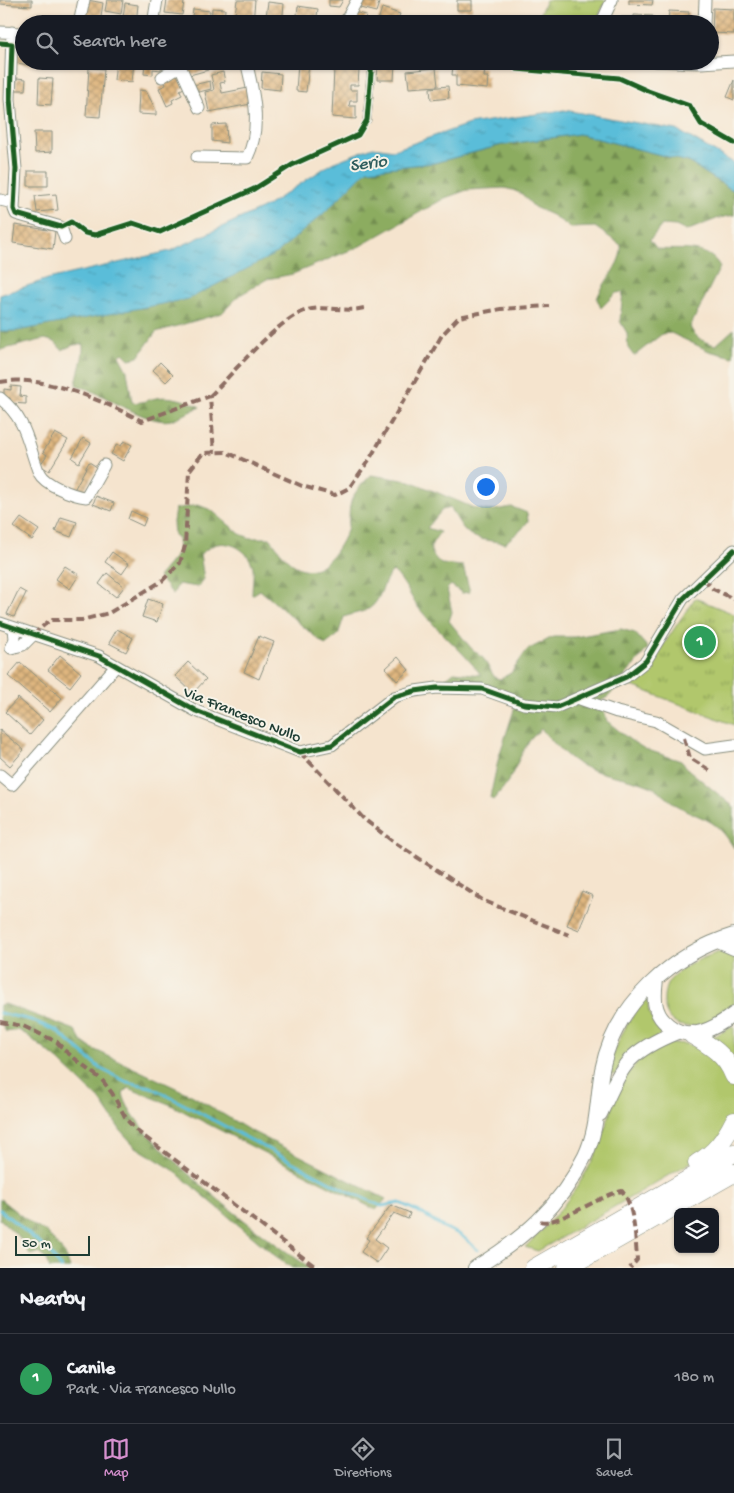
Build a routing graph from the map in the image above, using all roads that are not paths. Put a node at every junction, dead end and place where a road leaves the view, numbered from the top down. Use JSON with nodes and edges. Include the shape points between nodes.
{"nodes":[{"id":1,"x":84,"y":0,"type":"edge"},
{"id":2,"x":156,"y":0,"type":"edge"},
{"id":3,"x":357,"y":0,"type":"edge"},
{"id":4,"x":612,"y":0,"type":"edge"},
{"id":5,"x":705,"y":0,"type":"edge"},
{"id":6,"x":81,"y":15,"type":"edge"},
{"id":7,"x":154,"y":15,"type":"edge"},
{"id":8,"x":349,"y":15,"type":"edge"},
{"id":9,"x":604,"y":15,"type":"edge"},
{"id":10,"x":704,"y":15,"type":"edge"},
{"id":11,"x":6,"y":32,"type":"edge"},
{"id":12,"x":719,"y":61,"type":"edge"},
{"id":13,"x":734,"y":61,"type":"edge"},
{"id":14,"x":172,"y":70,"type":"edge"},
{"id":15,"x":183,"y":70,"type":"edge"},
{"id":16,"x":248,"y":70,"type":"edge"},
{"id":17,"x":371,"y":70,"type":"edge"},
{"id":18,"x":162,"y":77,"type":"dead end"},
{"id":19,"x":199,"y":108,"type":"dead end"},
{"id":20,"x":367,"y":120,"type":"dead end"},
{"id":21,"x":197,"y":157,"type":"dead end"},
{"id":22,"x":0,"y":200,"type":"edge"},
{"id":23,"x":14,"y":203,"type":"junction"},
{"id":24,"x":65,"y":239,"type":"dead end"},
{"id":25,"x":0,"y":398,"type":"edge"},
{"id":26,"x":104,"y":465,"type":"dead end"},
{"id":27,"x":734,"y":550,"type":"edge"},
{"id":28,"x":0,"y":623,"type":"edge"},
{"id":29,"x":14,"y":628,"type":"junction"},
{"id":30,"x":33,"y":635,"type":"junction"},
{"id":31,"x":12,"y":648,"type":"junction"},
{"id":32,"x":0,"y":652,"type":"edge"},
{"id":33,"x":116,"y":666,"type":"junction"},
{"id":34,"x":580,"y":699,"type":"junction"},
{"id":35,"x":734,"y":745,"type":"edge"},
{"id":36,"x":0,"y":775,"type":"edge"},
{"id":37,"x":734,"y":935,"type":"edge"},
{"id":38,"x":718,"y":941,"type":"junction"},
{"id":39,"x":734,"y":948,"type":"edge"},
{"id":40,"x":656,"y":979,"type":"junction"},
{"id":41,"x":734,"y":1014,"type":"edge"},
{"id":42,"x":684,"y":1033,"type":"junction"},
{"id":43,"x":734,"y":1076,"type":"edge"},
{"id":44,"x":734,"y":1121,"type":"edge"},
{"id":45,"x":594,"y":1129,"type":"junction"},
{"id":46,"x":734,"y":1154,"type":"edge"},
{"id":47,"x":734,"y":1173,"type":"edge"},
{"id":48,"x":734,"y":1184,"type":"edge"},
{"id":49,"x":691,"y":1208,"type":"edge"},
{"id":50,"x":674,"y":1217,"type":"edge"},
{"id":51,"x":608,"y":1225,"type":"junction"},
{"id":52,"x":476,"y":1268,"type":"edge"},
{"id":53,"x":534,"y":1268,"type":"edge"},
{"id":54,"x":567,"y":1268,"type":"edge"},
{"id":55,"x":582,"y":1268,"type":"edge"}],
"edges":[{"from":1,"to":6,"type":"street"},
{"from":2,"to":7,"type":"street"},
{"from":3,"to":8,"type":"street"},
{"from":4,"to":9,"type":"street"},
{"from":5,"to":10,"type":"street"},
{"from":11,"to":23,"type":"street","via":[[16,168]]},
{"from":12,"to":13,"type":"street"},
{"from":14,"to":18,"type":"street"},
{"from":15,"to":19,"type":"street"},
{"from":16,"to":21,"type":"street","via":[[256,99],[252,146],[247,158]]},
{"from":17,"to":20,"type":"street"},
{"from":22,"to":23,"type":"street"},
{"from":23,"to":24,"type":"street","via":[[16,214],[60,227]]},
{"from":25,"to":26,"type":"street","via":[[20,421],[30,440],[40,474],[50,483],[75,496],[86,497]]},
{"from":27,"to":34,"type":"street","name":"Via Francesco Nullo","via":[[683,599],[646,660],[626,677]]},
{"from":28,"to":29,"type":"street","name":"Via Francesco Nullo"},
{"from":29,"to":30,"type":"street","name":"Via Francesco Nullo"},
{"from":29,"to":31,"type":"street"},
{"from":30,"to":31,"type":"street","via":[[23,645]]},
{"from":30,"to":33,"type":"street","name":"Via Francesco Nullo","via":[[100,656]]},
{"from":31,"to":32,"type":"street"},
{"from":33,"to":34,"type":"street","name":"Via Francesco Nullo","via":[[196,711],[300,752],[332,745],[394,697],[415,691],[482,689],[524,704],[557,707]]},
{"from":33,"to":36,"type":"street","via":[[12,785]]},
{"from":34,"to":35,"type":"street","via":[[656,721],[705,750]]},
{"from":37,"to":38,"type":"street"},
{"from":38,"to":39,"type":"street"},
{"from":38,"to":40,"type":"street","via":[[693,952]]},
{"from":40,"to":42,"type":"street","via":[[657,1010],[666,1023]]},
{"from":40,"to":45,"type":"street","via":[[624,1016],[611,1042],[603,1068]]},
{"from":41,"to":42,"type":"street","via":[[708,1030]]},
{"from":42,"to":43,"type":"highway","via":[[713,1047]]},
{"from":42,"to":45,"type":"street","via":[[645,1045],[628,1059]]},
{"from":44,"to":51,"type":"highway","via":[[710,1156],[614,1212]]},
{"from":45,"to":52,"type":"street","via":[[586,1154],[542,1220]]},
{"from":46,"to":51,"type":"highway"},
{"from":47,"to":54,"type":"highway"},
{"from":48,"to":49,"type":"highway"},
{"from":50,"to":55,"type":"highway"},
{"from":51,"to":53,"type":"highway"}]}
